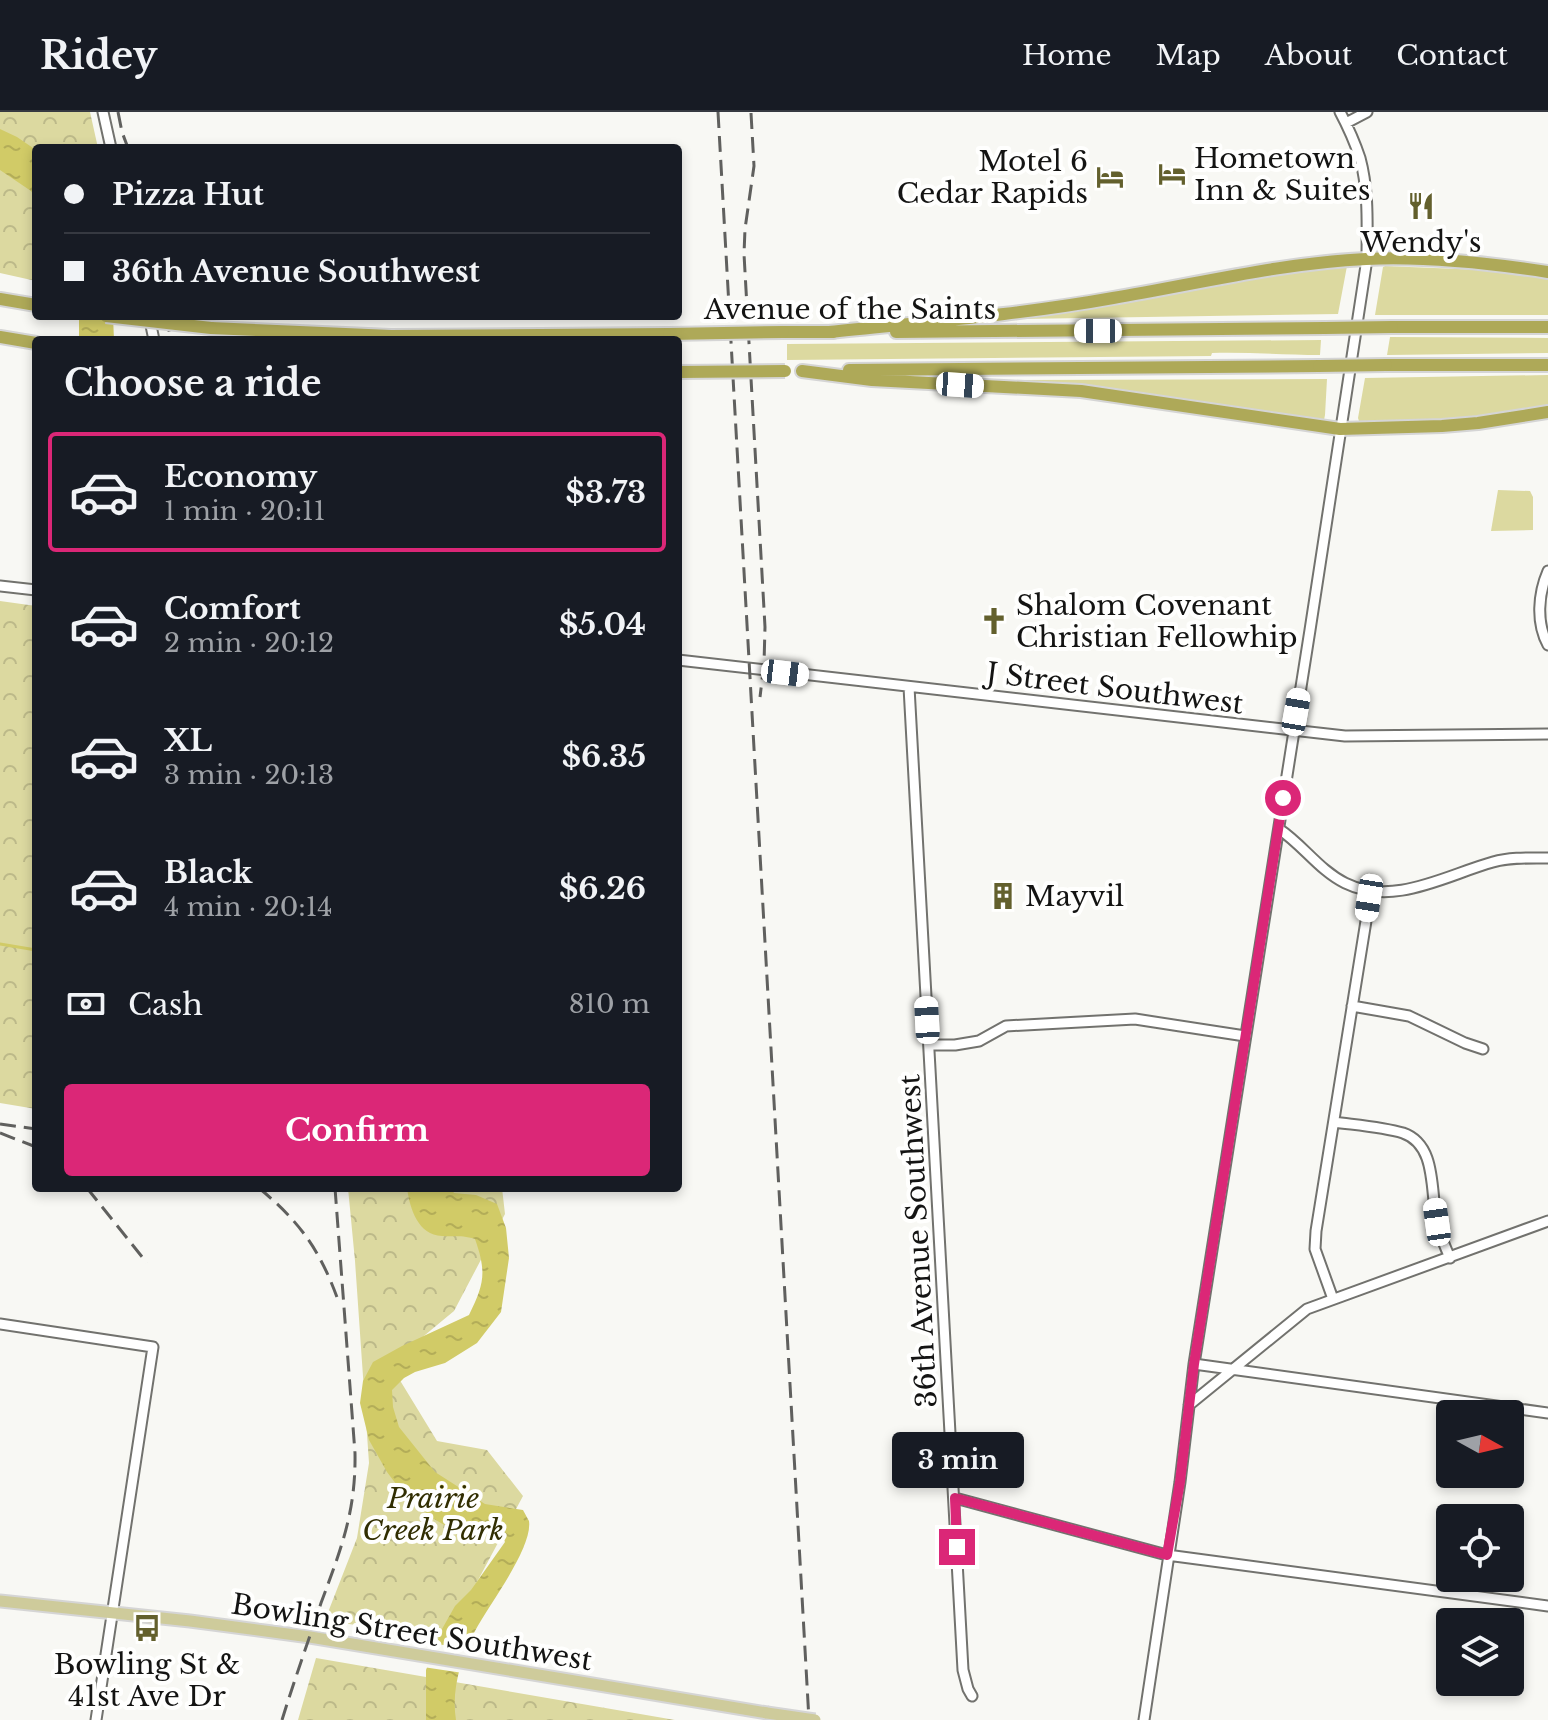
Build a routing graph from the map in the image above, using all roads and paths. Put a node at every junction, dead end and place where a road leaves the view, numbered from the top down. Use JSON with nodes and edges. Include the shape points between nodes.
{"nodes":[{"id":1,"x":103,"y":112,"type":"edge"},
{"id":2,"x":1340,"y":112,"type":"edge"},
{"id":3,"x":1367,"y":112,"type":"edge"},
{"id":4,"x":1346,"y":123,"type":"junction"},
{"id":5,"x":110,"y":144,"type":"edge"},
{"id":6,"x":1367,"y":259,"type":"junction"},
{"id":7,"x":1548,"y":272,"type":"edge"},
{"id":8,"x":0,"y":299,"type":"edge"},
{"id":9,"x":32,"y":304,"type":"edge"},
{"id":10,"x":141,"y":320,"type":"edge"},
{"id":11,"x":1548,"y":327,"type":"edge"},
{"id":12,"x":829,"y":332,"type":"junction"},
{"id":13,"x":391,"y":336,"type":"edge"},
{"id":14,"x":391,"y":336,"type":"edge"},
{"id":15,"x":1,"y":337,"type":"edge"},
{"id":16,"x":32,"y":342,"type":"edge"},
{"id":17,"x":1548,"y":365,"type":"edge"},
{"id":18,"x":802,"y":371,"type":"junction"},
{"id":19,"x":682,"y":372,"type":"edge"},
{"id":20,"x":1548,"y":412,"type":"edge"},
{"id":21,"x":1340,"y":429,"type":"junction"},
{"id":22,"x":1548,"y":571,"type":"edge"},
{"id":23,"x":0,"y":586,"type":"edge"},
{"id":24,"x":32,"y":590,"type":"edge"},
{"id":25,"x":1548,"y":645,"type":"edge"},
{"id":26,"x":682,"y":660,"type":"edge"},
{"id":27,"x":909,"y":687,"type":"junction"},
{"id":28,"x":1293,"y":730,"type":"junction"},
{"id":29,"x":1548,"y":734,"type":"edge"},
{"id":30,"x":1279,"y":829,"type":"junction"},
{"id":31,"x":1548,"y":858,"type":"edge"},
{"id":32,"x":1371,"y":890,"type":"junction"},
{"id":33,"x":1352,"y":1006,"type":"junction"},
{"id":34,"x":1245,"y":1036,"type":"junction"},
{"id":35,"x":929,"y":1045,"type":"junction"},
{"id":36,"x":1483,"y":1049,"type":"dead end"},
{"id":37,"x":1334,"y":1122,"type":"junction"},
{"id":38,"x":1548,"y":1221,"type":"edge"},
{"id":39,"x":1450,"y":1258,"type":"junction"},
{"id":40,"x":1333,"y":1299,"type":"junction"},
{"id":41,"x":0,"y":1324,"type":"edge"},
{"id":42,"x":1194,"y":1364,"type":"junction"},
{"id":43,"x":1232,"y":1369,"type":"junction"},
{"id":44,"x":1189,"y":1405,"type":"junction"},
{"id":45,"x":1548,"y":1413,"type":"edge"},
{"id":46,"x":955,"y":1498,"type":"junction"},
{"id":47,"x":1167,"y":1555,"type":"junction"},
{"id":48,"x":0,"y":1601,"type":"edge"},
{"id":49,"x":1548,"y":1606,"type":"edge"},
{"id":50,"x":112,"y":1613,"type":"junction"},
{"id":51,"x":972,"y":1696,"type":"dead end"},
{"id":52,"x":96,"y":1720,"type":"edge"},
{"id":53,"x":815,"y":1720,"type":"edge"},
{"id":54,"x":1144,"y":1720,"type":"edge"}],
"edges":[{"from":1,"to":5,"type":"street"},
{"from":2,"to":4,"type":"street"},
{"from":3,"to":4,"type":"street"},
{"from":4,"to":6,"type":"street","via":[[1365,183]]},
{"from":6,"to":7,"type":"highway"},
{"from":6,"to":12,"type":"highway","via":[[1019,312]]},
{"from":6,"to":21,"type":"street"},
{"from":8,"to":9,"type":"highway"},
{"from":10,"to":14,"type":"highway","name":"Avenue of the Saints","bridge":true},
{"from":11,"to":12,"type":"highway","name":"Avenue of the Saints","bridge":true},
{"from":12,"to":13,"type":"highway","name":"Avenue of the Saints","bridge":true},
{"from":15,"to":16,"type":"highway"},
{"from":17,"to":18,"type":"highway","bridge":true},
{"from":18,"to":19,"type":"highway","bridge":true},
{"from":18,"to":21,"type":"highway","via":[[1081,391]]},
{"from":20,"to":21,"type":"highway","via":[[1442,426]]},
{"from":21,"to":28,"type":"street"},
{"from":22,"to":25,"type":"street","via":[[1540,603]]},
{"from":23,"to":24,"type":"street"},
{"from":26,"to":27,"type":"street","name":"J Street Southwest"},
{"from":27,"to":28,"type":"street","name":"J Street Southwest"},
{"from":27,"to":35,"type":"street","name":"36th Avenue Southwest"},
{"from":28,"to":29,"type":"street","name":"J Street Southwest","via":[[1353,736]]},
{"from":28,"to":30,"type":"street"},
{"from":30,"to":32,"type":"street","via":[[1328,873]]},
{"from":30,"to":34,"type":"street"},
{"from":31,"to":32,"type":"street","via":[[1495,862],[1397,892]]},
{"from":32,"to":33,"type":"street"},
{"from":33,"to":36,"type":"street","via":[[1409,1016]]},
{"from":33,"to":37,"type":"street"},
{"from":34,"to":35,"type":"street","via":[[1135,1019],[1006,1026],[979,1041]]},
{"from":34,"to":42,"type":"street"},
{"from":35,"to":46,"type":"street","name":"36th Avenue Southwest"},
{"from":37,"to":39,"type":"street","via":[[1405,1134],[1417,1142],[1425,1153],[1437,1222]]},
{"from":37,"to":40,"type":"street","via":[[1315,1249]]},
{"from":38,"to":39,"type":"street"},
{"from":39,"to":40,"type":"street"},
{"from":40,"to":43,"type":"street","via":[[1307,1309]]},
{"from":41,"to":50,"type":"street","via":[[153,1347]]},
{"from":42,"to":43,"type":"street"},
{"from":42,"to":44,"type":"street"},
{"from":43,"to":44,"type":"street"},
{"from":43,"to":45,"type":"street"},
{"from":44,"to":47,"type":"street"},
{"from":46,"to":47,"type":"street"},
{"from":46,"to":51,"type":"street","name":"36th Avenue Southwest","via":[[963,1670]]},
{"from":47,"to":49,"type":"street"},
{"from":47,"to":54,"type":"street"},
{"from":48,"to":50,"type":"main road","name":"Bowling Street Southwest"},
{"from":50,"to":52,"type":"street"},
{"from":50,"to":53,"type":"main road","name":"Bowling Street Southwest","bridge":true,"via":[[310,1637]]}]}
